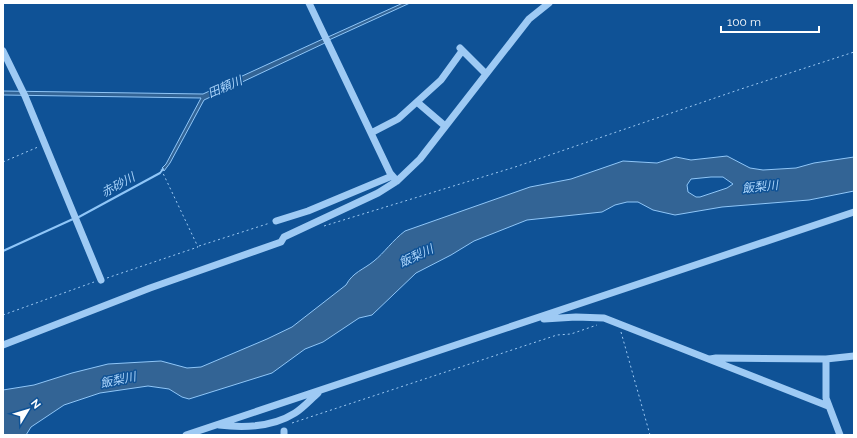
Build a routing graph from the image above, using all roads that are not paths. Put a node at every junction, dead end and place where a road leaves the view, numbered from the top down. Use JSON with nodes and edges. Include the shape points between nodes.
{"nodes":[{"id":1,"x":309,"y":3,"type":"edge"},
{"id":2,"x":549,"y":3,"type":"edge"},
{"id":3,"x":3,"y":51,"type":"edge"},
{"id":4,"x":486,"y":74,"type":"junction"},
{"id":5,"x":417,"y":102,"type":"junction"},
{"id":6,"x":445,"y":126,"type":"junction"},
{"id":7,"x":371,"y":132,"type":"junction"},
{"id":8,"x":394,"y":179,"type":"junction"},
{"id":9,"x":854,"y":212,"type":"edge"},
{"id":10,"x":276,"y":221,"type":"road end"},
{"id":11,"x":101,"y":280,"type":"road end"},
{"id":12,"x":534,"y":319,"type":"junction"},
{"id":13,"x":3,"y":345,"type":"edge"},
{"id":14,"x":854,"y":356,"type":"edge"},
{"id":15,"x":710,"y":359,"type":"junction"},
{"id":16,"x":826,"y":360,"type":"junction"},
{"id":17,"x":320,"y":391,"type":"junction"},
{"id":18,"x":828,"y":406,"type":"junction"},
{"id":19,"x":216,"y":425,"type":"junction"},
{"id":20,"x":284,"y":426,"type":"edge"},
{"id":21,"x":186,"y":435,"type":"edge"},
{"id":22,"x":840,"y":435,"type":"edge"}],
"edges":[{"from":1,"to":7,"type":"street"},
{"from":2,"to":4,"type":"street","via":[[529,19]]},
{"from":3,"to":11,"type":"street","via":[[24,94]]},
{"from":4,"to":5,"type":"street","via":[[461,49],[444,78]]},
{"from":4,"to":6,"type":"street"},
{"from":5,"to":6,"type":"street"},
{"from":5,"to":7,"type":"street","via":[[398,119]]},
{"from":6,"to":8,"type":"street","via":[[420,160]]},
{"from":7,"to":8,"type":"street"},
{"from":8,"to":10,"type":"street"},
{"from":8,"to":13,"type":"street","via":[[378,193],[284,237],[281,242],[150,288]]},
{"from":9,"to":12,"type":"street"},
{"from":12,"to":15,"type":"street","via":[[604,318]]},
{"from":12,"to":17,"type":"street"},
{"from":14,"to":16,"type":"street"},
{"from":15,"to":16,"type":"street"},
{"from":15,"to":18,"type":"street"},
{"from":16,"to":18,"type":"street"},
{"from":17,"to":19,"type":"street"},
{"from":17,"to":20,"type":"street"},
{"from":18,"to":22,"type":"street"},
{"from":19,"to":20,"type":"street"},
{"from":19,"to":21,"type":"street"}]}
